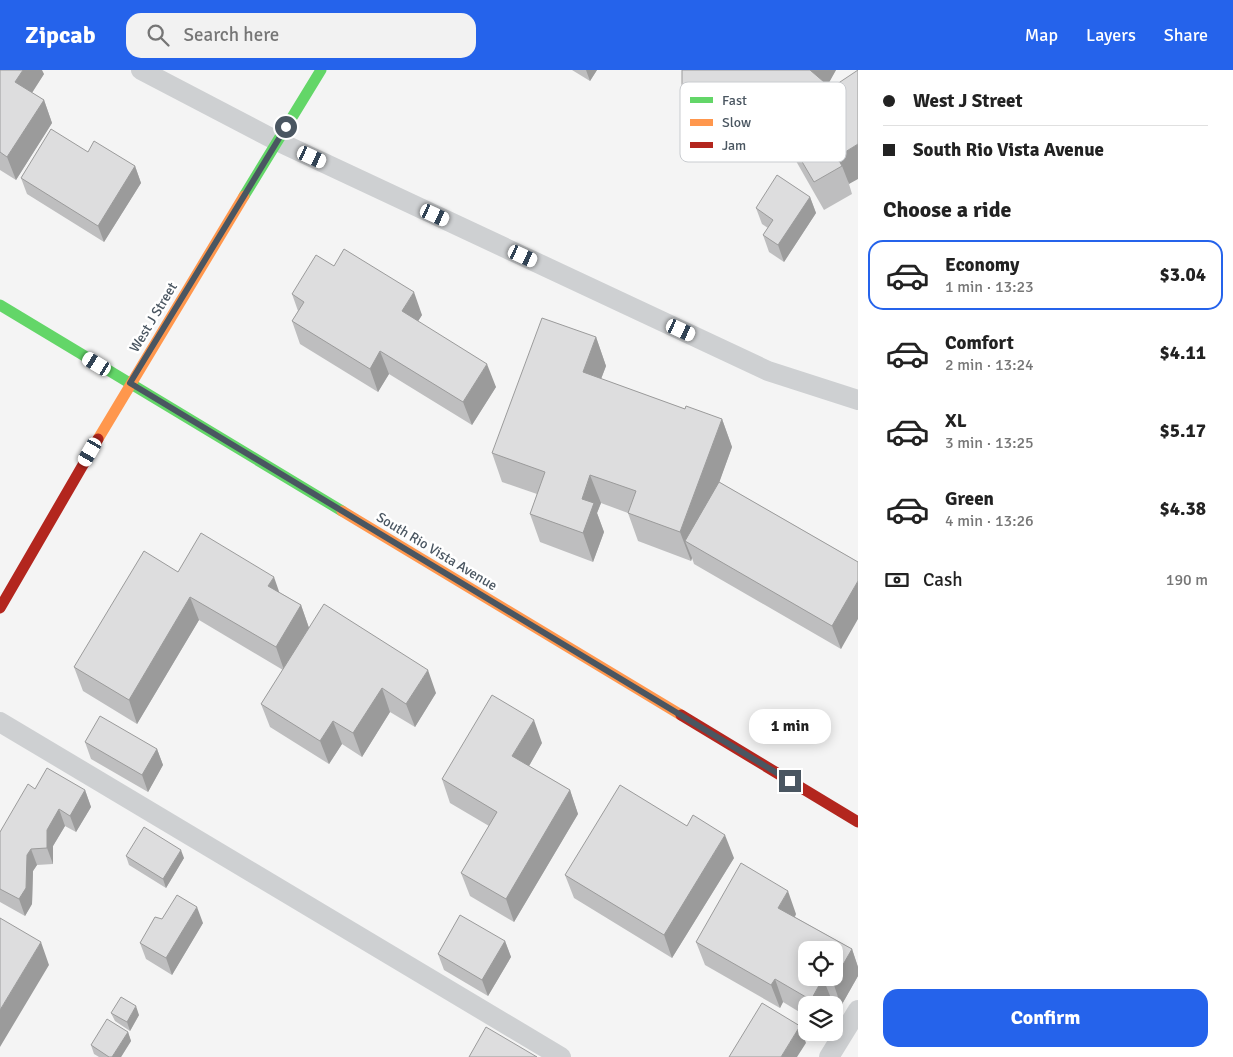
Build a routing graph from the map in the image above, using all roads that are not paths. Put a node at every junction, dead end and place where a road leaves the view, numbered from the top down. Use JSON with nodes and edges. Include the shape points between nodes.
{"nodes":[{"id":1,"x":141,"y":70,"type":"edge"},
{"id":2,"x":321,"y":70,"type":"edge"},
{"id":3,"x":277,"y":141,"type":"junction"},
{"id":4,"x":0,"y":305,"type":"edge"},
{"id":5,"x":130,"y":383,"type":"junction"},
{"id":6,"x":858,"y":400,"type":"edge"},
{"id":7,"x":0,"y":608,"type":"edge"},
{"id":8,"x":0,"y":722,"type":"edge"},
{"id":9,"x":858,"y":822,"type":"edge"},
{"id":10,"x":858,"y":1010,"type":"edge"},
{"id":11,"x":561,"y":1057,"type":"edge"},
{"id":12,"x":829,"y":1057,"type":"edge"}],
"edges":[{"from":1,"to":3,"type":"lane"},
{"from":2,"to":3,"type":"street","name":"West J Street"},
{"from":3,"to":5,"type":"street","name":"West J Street"},
{"from":3,"to":6,"type":"lane","via":[[768,371]]},
{"from":4,"to":5,"type":"street","name":"South Rio Vista Avenue"},
{"from":5,"to":7,"type":"street","name":"West J Street"},
{"from":5,"to":9,"type":"street","name":"South Rio Vista Avenue"},
{"from":8,"to":11,"type":"lane"},
{"from":10,"to":12,"type":"lane"}]}
